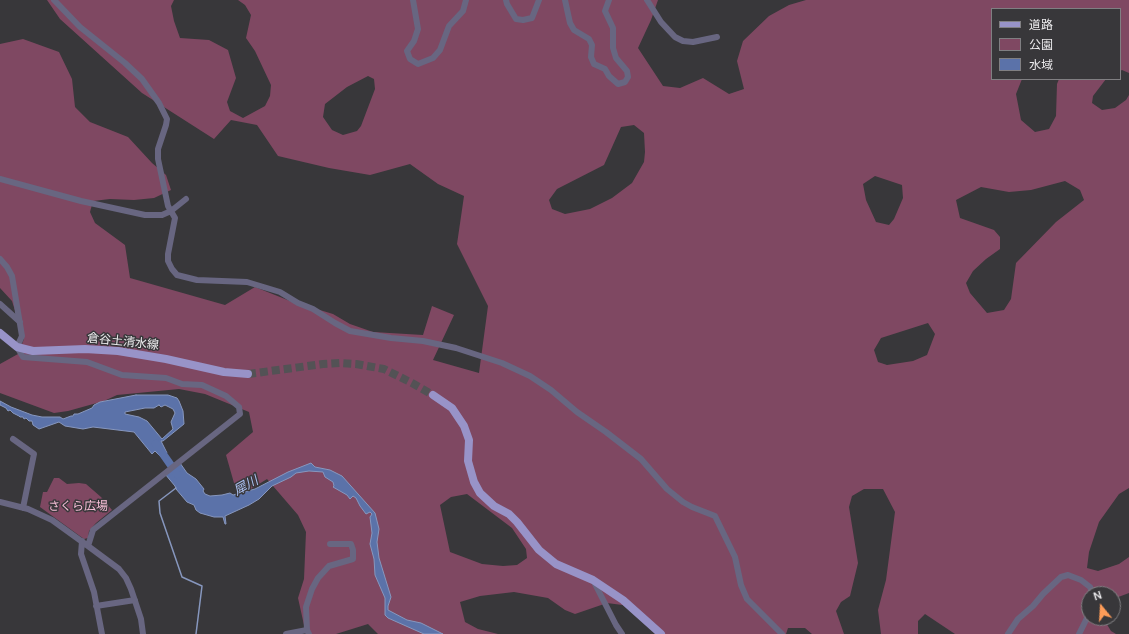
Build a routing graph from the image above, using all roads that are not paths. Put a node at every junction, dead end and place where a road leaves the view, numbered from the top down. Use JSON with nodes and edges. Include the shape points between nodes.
{"nodes":[{"id":1,"x":54,"y":0,"type":"edge"},
{"id":2,"x":413,"y":0,"type":"edge"},
{"id":3,"x":466,"y":0,"type":"edge"},
{"id":4,"x":506,"y":0,"type":"edge"},
{"id":5,"x":539,"y":0,"type":"edge"},
{"id":6,"x":564,"y":0,"type":"edge"},
{"id":7,"x":609,"y":0,"type":"edge"},
{"id":8,"x":647,"y":0,"type":"edge"},
{"id":9,"x":717,"y":37,"type":"dead end"},
{"id":10,"x":0,"y":179,"type":"edge"},
{"id":11,"x":186,"y":199,"type":"dead end"},
{"id":12,"x":171,"y":211,"type":"junction"},
{"id":13,"x":0,"y":259,"type":"edge"},
{"id":14,"x":0,"y":304,"type":"edge"},
{"id":15,"x":20,"y":322,"type":"junction"},
{"id":16,"x":0,"y":333,"type":"edge"},
{"id":17,"x":17,"y":347,"type":"junction"},
{"id":18,"x":248,"y":374,"type":"tunnel mouth"},
{"id":19,"x":433,"y":395,"type":"tunnel mouth"},
{"id":20,"x":14,"y":439,"type":"dead end"},
{"id":21,"x":0,"y":502,"type":"edge"},
{"id":22,"x":23,"y":508,"type":"junction"},
{"id":23,"x":82,"y":541,"type":"junction"},
{"id":24,"x":330,"y":544,"type":"dead end"},
{"id":25,"x":88,"y":546,"type":"junction"},
{"id":26,"x":593,"y":580,"type":"junction"},
{"id":27,"x":1089,"y":586,"type":"edge"},
{"id":28,"x":135,"y":600,"type":"junction"},
{"id":29,"x":96,"y":606,"type":"junction"},
{"id":30,"x":308,"y":632,"type":"edge"},
{"id":31,"x":102,"y":634,"type":"edge"},
{"id":32,"x":143,"y":634,"type":"edge"},
{"id":33,"x":286,"y":634,"type":"edge"},
{"id":34,"x":622,"y":634,"type":"edge"},
{"id":35,"x":661,"y":634,"type":"edge"},
{"id":36,"x":782,"y":634,"type":"edge"},
{"id":37,"x":1008,"y":634,"type":"edge"}],
"edges":[{"from":1,"to":12,"type":"street","via":[[80,27],[142,79],[159,102],[167,119],[158,149],[158,159]]},
{"from":2,"to":3,"type":"street","via":[[418,29],[407,51],[410,59],[418,64],[433,58],[440,50],[449,26],[463,11]]},
{"from":4,"to":5,"type":"street","via":[[516,19],[523,20],[532,18]]},
{"from":6,"to":7,"type":"street","via":[[574,30],[589,39],[592,45],[594,64],[606,69],[609,76],[618,84],[625,82],[628,77],[613,48],[613,28],[605,12]]},
{"from":8,"to":9,"type":"street","via":[[675,38],[693,42]]},
{"from":10,"to":12,"type":"street","via":[[144,215],[162,215]]},
{"from":11,"to":12,"type":"street"},
{"from":12,"to":36,"type":"street","via":[[175,218],[168,254],[172,269],[177,275],[197,280],[247,282],[274,290],[313,308],[350,330],[423,341],[469,352],[518,370],[551,390],[641,459],[667,489],[683,502],[715,516],[735,557],[747,599]]},
{"from":13,"to":15,"type":"street","via":[[12,276]]},
{"from":14,"to":15,"type":"street"},
{"from":15,"to":17,"type":"street","via":[[22,336]]},
{"from":16,"to":17,"type":"main road","name":"倉谷土清水線"},
{"from":17,"to":18,"type":"main road","name":"倉谷土清水線","via":[[33,351],[85,349],[139,354],[224,372]]},
{"from":17,"to":25,"type":"street","via":[[23,357],[87,362],[122,375],[166,378],[182,384],[202,386],[226,396],[239,407],[240,414],[93,530]]},
{"from":19,"to":26,"type":"main road","via":[[452,408],[464,426],[469,440],[468,461],[480,493],[518,522],[539,550],[556,564]]},
{"from":20,"to":22,"type":"street","via":[[34,454]]},
{"from":21,"to":22,"type":"street"},
{"from":22,"to":23,"type":"street","via":[[52,520]]},
{"from":23,"to":25,"type":"street"},
{"from":23,"to":29,"type":"street","via":[[81,554]]},
{"from":24,"to":30,"type":"street","via":[[351,544],[353,559],[330,566],[318,578],[306,607]]},
{"from":25,"to":28,"type":"street","via":[[119,569],[126,578]]},
{"from":26,"to":34,"type":"street"},
{"from":26,"to":35,"type":"main road","via":[[623,600]]},
{"from":27,"to":37,"type":"street","via":[[1068,575],[1061,577],[1018,619]]},
{"from":28,"to":29,"type":"street"},
{"from":28,"to":32,"type":"street","via":[[142,619]]},
{"from":29,"to":31,"type":"street"},
{"from":30,"to":33,"type":"street"}]}
